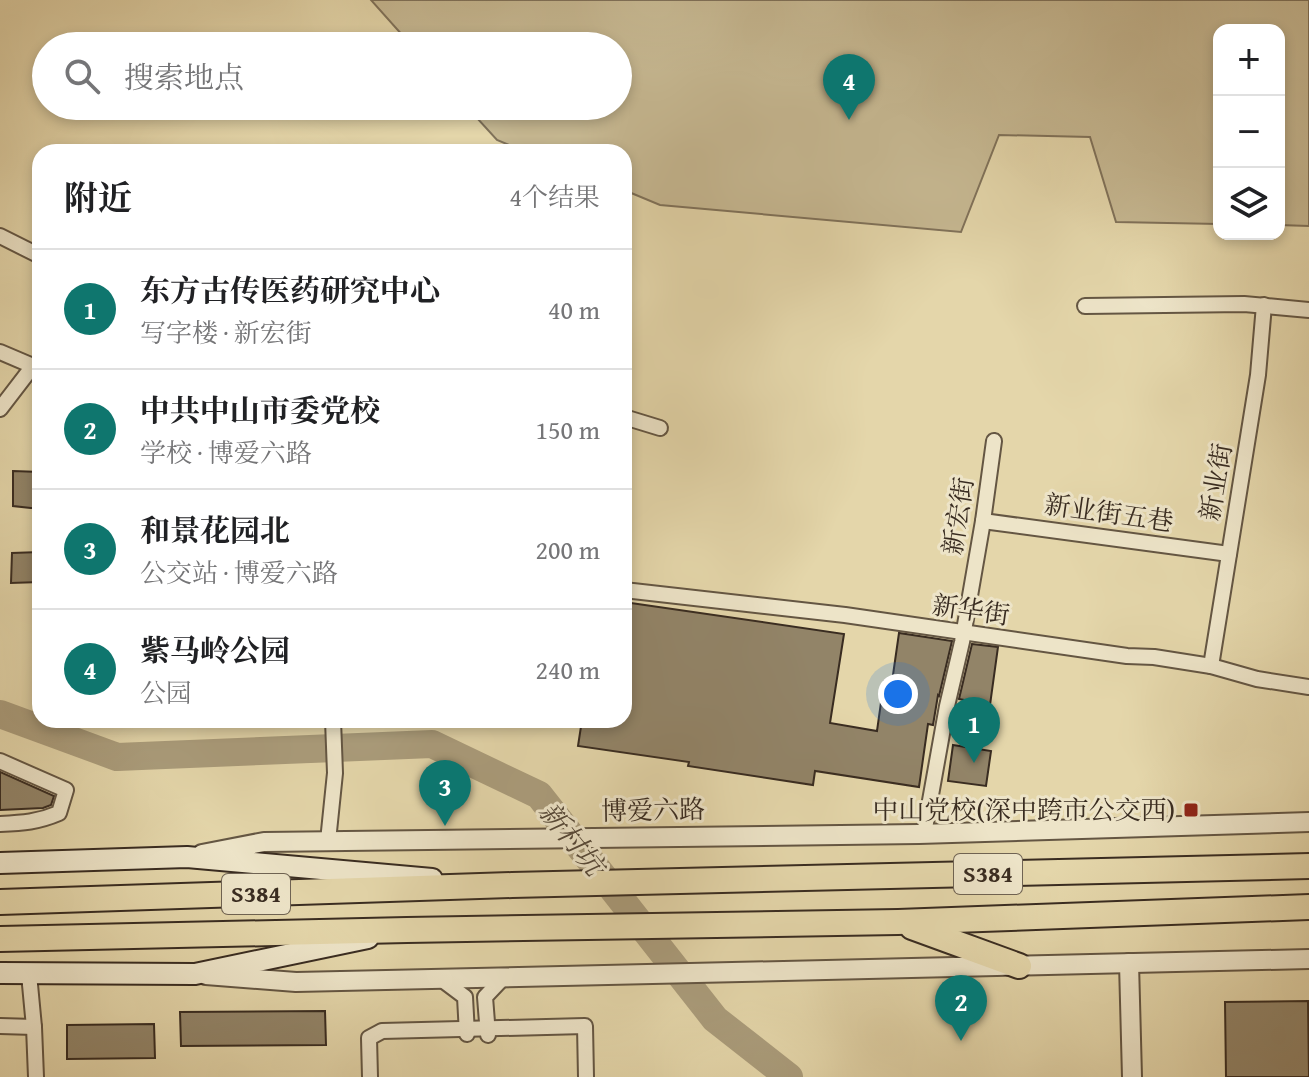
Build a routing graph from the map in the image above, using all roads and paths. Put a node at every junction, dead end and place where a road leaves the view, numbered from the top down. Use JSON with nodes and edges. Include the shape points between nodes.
{"nodes":[{"id":1,"x":0,"y":236,"type":"edge"},
{"id":2,"x":32,"y":252,"type":"edge"},
{"id":3,"x":1264,"y":305,"type":"junction"},
{"id":4,"x":1085,"y":306,"type":"dead end"},
{"id":5,"x":1309,"y":310,"type":"edge"},
{"id":6,"x":0,"y":352,"type":"edge"},
{"id":7,"x":32,"y":366,"type":"edge"},
{"id":8,"x":32,"y":373,"type":"edge"},
{"id":9,"x":0,"y":409,"type":"edge"},
{"id":10,"x":632,"y":419,"type":"edge"},
{"id":11,"x":660,"y":428,"type":"dead end"},
{"id":12,"x":994,"y":441,"type":"dead end"},
{"id":13,"x":983,"y":521,"type":"junction"},
{"id":14,"x":1229,"y":554,"type":"junction"},
{"id":15,"x":632,"y":591,"type":"edge"},
{"id":16,"x":964,"y":633,"type":"junction"},
{"id":17,"x":1211,"y":666,"type":"junction"},
{"id":18,"x":1309,"y":687,"type":"edge"},
{"id":19,"x":333,"y":728,"type":"edge"},
{"id":20,"x":0,"y":761,"type":"edge"},
{"id":21,"x":1309,"y":822,"type":"edge"},
{"id":22,"x":0,"y":824,"type":"edge"},
{"id":23,"x":924,"y":834,"type":"junction"},
{"id":24,"x":328,"y":841,"type":"junction"},
{"id":25,"x":187,"y":857,"type":"junction"},
{"id":26,"x":0,"y":863,"type":"edge"},
{"id":27,"x":1309,"y":866,"type":"edge"},
{"id":28,"x":512,"y":885,"type":"junction"},
{"id":29,"x":0,"y":902,"type":"edge"},
{"id":30,"x":1309,"y":907,"type":"edge"},
{"id":31,"x":898,"y":922,"type":"junction"},
{"id":32,"x":407,"y":930,"type":"junction"},
{"id":33,"x":0,"y":939,"type":"edge"},
{"id":34,"x":1309,"y":959,"type":"edge"},
{"id":35,"x":1129,"y":963,"type":"junction"},
{"id":36,"x":1019,"y":966,"type":"junction"},
{"id":37,"x":0,"y":973,"type":"edge"},
{"id":38,"x":29,"y":974,"type":"junction"},
{"id":39,"x":195,"y":974,"type":"junction"},
{"id":40,"x":504,"y":977,"type":"junction"},
{"id":41,"x":441,"y":979,"type":"junction"},
{"id":42,"x":0,"y":1026,"type":"edge"},
{"id":43,"x":34,"y":1027,"type":"junction"},
{"id":44,"x":487,"y":1031,"type":"junction"},
{"id":45,"x":467,"y":1032,"type":"junction"},
{"id":46,"x":36,"y":1077,"type":"edge"},
{"id":47,"x":373,"y":1077,"type":"edge"},
{"id":48,"x":583,"y":1077,"type":"edge"},
{"id":49,"x":1132,"y":1077,"type":"edge"}],
"edges":[{"from":1,"to":2,"type":"street"},
{"from":3,"to":4,"type":"street"},
{"from":3,"to":5,"type":"street"},
{"from":3,"to":14,"type":"street","name":"新业街"},
{"from":6,"to":7,"type":"street"},
{"from":8,"to":9,"type":"street"},
{"from":10,"to":11,"type":"street"},
{"from":12,"to":13,"type":"street","name":"新宏街"},
{"from":13,"to":14,"type":"street","name":"新业街五巷"},
{"from":13,"to":16,"type":"street","name":"新宏街"},
{"from":14,"to":17,"type":"street","name":"新业街"},
{"from":15,"to":16,"type":"street","name":"新华街"},
{"from":16,"to":17,"type":"street","name":"新华街"},
{"from":16,"to":23,"type":"street","name":"新宏街"},
{"from":17,"to":18,"type":"street","name":"新华街"},
{"from":19,"to":24,"type":"street"},
{"from":20,"to":22,"type":"street","via":[[66,790],[59,813],[28,823]]},
{"from":21,"to":23,"type":"street","name":"博爱六路"},
{"from":23,"to":24,"type":"street","name":"博爱六路"},
{"from":24,"to":25,"type":"street","name":"博爱六路","via":[[264,842]]},
{"from":25,"to":26,"type":"main road","name":"博爱六路"},
{"from":25,"to":28,"type":"main road"},
{"from":27,"to":28,"type":"highway","number":"S384"},
{"from":28,"to":29,"type":"highway","number":"S384"},
{"from":30,"to":31,"type":"highway","number":"S384"},
{"from":31,"to":32,"type":"highway","number":"S384"},
{"from":31,"to":36,"type":"highway"},
{"from":32,"to":33,"type":"highway","number":"S384"},
{"from":32,"to":39,"type":"main road"},
{"from":34,"to":35,"type":"street"},
{"from":35,"to":36,"type":"street"},
{"from":35,"to":49,"type":"street"},
{"from":36,"to":40,"type":"street"},
{"from":37,"to":38,"type":"main road"},
{"from":38,"to":39,"type":"main road"},
{"from":38,"to":43,"type":"street"},
{"from":39,"to":41,"type":"street","via":[[296,982]]},
{"from":40,"to":41,"type":"street"},
{"from":40,"to":44,"type":"street","via":[[485,997]]},
{"from":41,"to":45,"type":"street","via":[[465,997]]},
{"from":42,"to":43,"type":"street"},
{"from":43,"to":46,"type":"street"},
{"from":44,"to":45,"type":"street"},
{"from":44,"to":48,"type":"street","via":[[585,1026]]},
{"from":45,"to":47,"type":"street","via":[[382,1031],[369,1038]]}]}
